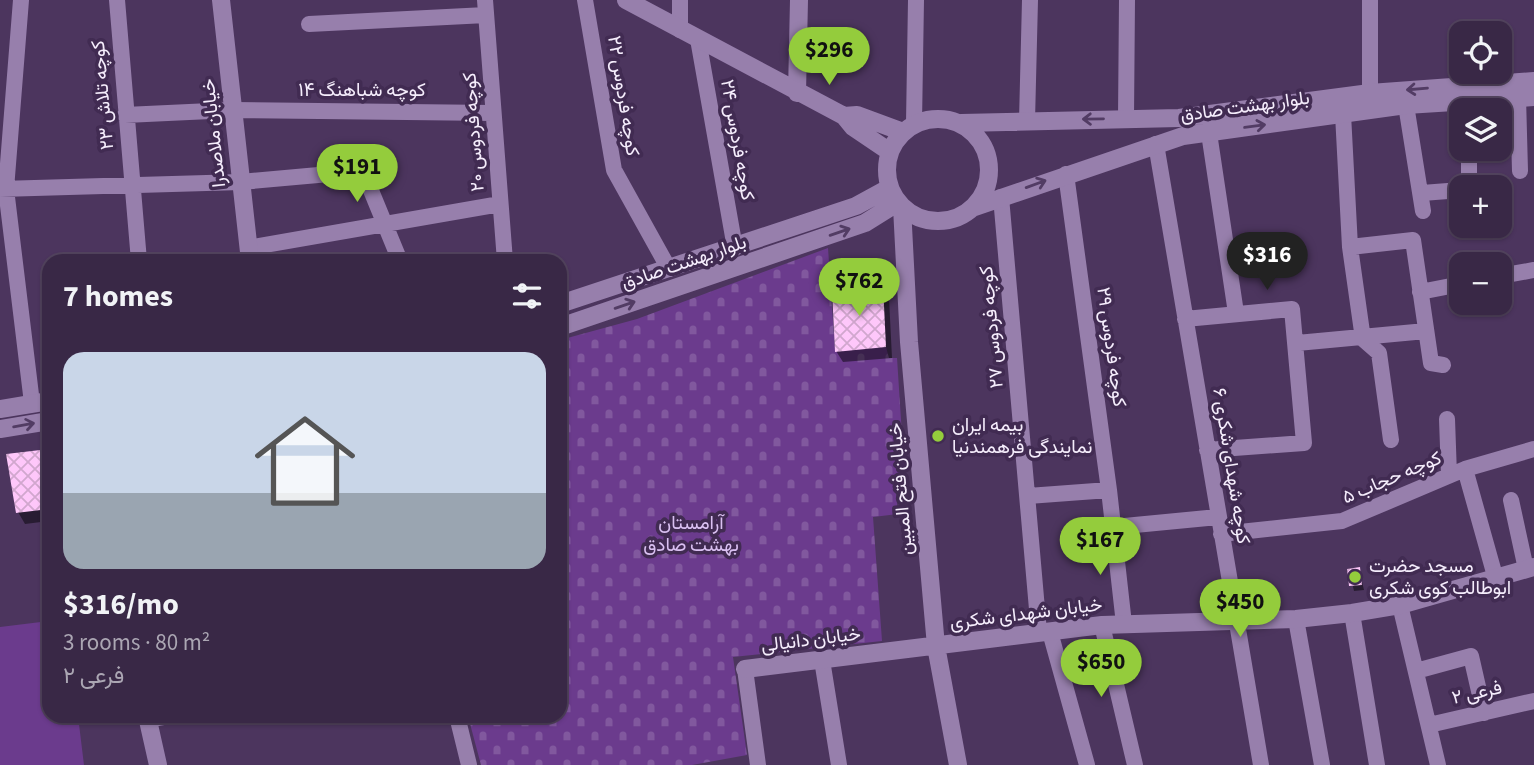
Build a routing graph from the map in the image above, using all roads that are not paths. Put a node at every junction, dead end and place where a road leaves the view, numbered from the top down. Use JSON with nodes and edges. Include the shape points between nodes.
{"nodes":[{"id":1,"x":21,"y":0,"type":"edge"},
{"id":2,"x":116,"y":0,"type":"edge"},
{"id":3,"x":221,"y":0,"type":"edge"},
{"id":4,"x":585,"y":0,"type":"edge"},
{"id":5,"x":626,"y":0,"type":"edge"},
{"id":6,"x":680,"y":0,"type":"edge"},
{"id":7,"x":799,"y":0,"type":"edge"},
{"id":8,"x":916,"y":0,"type":"edge"},
{"id":9,"x":1030,"y":0,"type":"edge"},
{"id":10,"x":1127,"y":0,"type":"edge"},
{"id":11,"x":1370,"y":0,"type":"edge"},
{"id":12,"x":486,"y":7,"type":"edge"},
{"id":13,"x":309,"y":24,"type":"dead end"},
{"id":14,"x":680,"y":30,"type":"junction"},
{"id":15,"x":698,"y":39,"type":"junction"},
{"id":16,"x":1534,"y":81,"type":"edge"},
{"id":17,"x":1470,"y":91,"type":"edge"},
{"id":18,"x":797,"y":93,"type":"junction"},
{"id":19,"x":1370,"y":93,"type":"junction"},
{"id":20,"x":1526,"y":97,"type":"edge"},
{"id":21,"x":1406,"y":105,"type":"junction"},
{"id":22,"x":232,"y":110,"type":"junction"},
{"id":23,"x":493,"y":113,"type":"junction"},
{"id":24,"x":1343,"y":114,"type":"junction"},
{"id":25,"x":125,"y":115,"type":"junction"},
{"id":26,"x":845,"y":117,"type":"junction"},
{"id":27,"x":1126,"y":118,"type":"junction"},
{"id":28,"x":1154,"y":118,"type":"junction"},
{"id":29,"x":1027,"y":121,"type":"junction"},
{"id":30,"x":961,"y":123,"type":"junction"},
{"id":31,"x":909,"y":127,"type":"junction"},
{"id":32,"x":1209,"y":133,"type":"junction"},
{"id":33,"x":1156,"y":144,"type":"junction"},
{"id":34,"x":890,"y":152,"type":"junction"},
{"id":35,"x":1520,"y":171,"type":"dead end"},
{"id":36,"x":1066,"y":174,"type":"junction"},
{"id":37,"x":241,"y":181,"type":"junction"},
{"id":38,"x":132,"y":186,"type":"junction"},
{"id":39,"x":1449,"y":187,"type":"edge"},
{"id":40,"x":3,"y":189,"type":"edge"},
{"id":41,"x":1422,"y":193,"type":"junction"},
{"id":42,"x":1001,"y":197,"type":"junction"},
{"id":43,"x":896,"y":199,"type":"junction"},
{"id":44,"x":500,"y":204,"type":"junction"},
{"id":45,"x":972,"y":208,"type":"junction"},
{"id":46,"x":1423,"y":211,"type":"dead end"},
{"id":47,"x":384,"y":223,"type":"junction"},
{"id":48,"x":1350,"y":247,"type":"junction"},
{"id":49,"x":735,"y":248,"type":"junction"},
{"id":50,"x":138,"y":254,"type":"edge"},
{"id":51,"x":249,"y":254,"type":"edge"},
{"id":52,"x":397,"y":254,"type":"edge"},
{"id":53,"x":504,"y":254,"type":"edge"},
{"id":54,"x":669,"y":269,"type":"junction"},
{"id":55,"x":1534,"y":270,"type":"edge"},
{"id":56,"x":1512,"y":274,"type":"edge"},
{"id":57,"x":1449,"y":286,"type":"edge"},
{"id":58,"x":1420,"y":292,"type":"junction"},
{"id":59,"x":567,"y":302,"type":"edge"},
{"id":60,"x":1236,"y":313,"type":"junction"},
{"id":61,"x":1185,"y":319,"type":"junction"},
{"id":62,"x":567,"y":325,"type":"edge"},
{"id":63,"x":1426,"y":331,"type":"junction"},
{"id":64,"x":1363,"y":339,"type":"junction"},
{"id":65,"x":1297,"y":343,"type":"junction"},
{"id":66,"x":1443,"y":365,"type":"dead end"},
{"id":67,"x":41,"y":402,"type":"edge"},
{"id":68,"x":0,"y":409,"type":"edge"},
{"id":69,"x":1447,"y":418,"type":"dead end"},
{"id":70,"x":42,"y":422,"type":"edge"},
{"id":71,"x":0,"y":429,"type":"edge"},
{"id":72,"x":1391,"y":440,"type":"dead end"},
{"id":73,"x":1534,"y":449,"type":"edge"},
{"id":74,"x":1207,"y":450,"type":"junction"},
{"id":75,"x":1465,"y":469,"type":"junction"},
{"id":76,"x":1449,"y":475,"type":"junction"},
{"id":77,"x":1110,"y":490,"type":"junction"},
{"id":78,"x":1028,"y":496,"type":"junction"},
{"id":79,"x":1511,"y":500,"type":"dead end"},
{"id":80,"x":1218,"y":517,"type":"junction"},
{"id":81,"x":1114,"y":527,"type":"junction"},
{"id":82,"x":1221,"y":534,"type":"junction"},
{"id":83,"x":1530,"y":568,"type":"edge"},
{"id":84,"x":1495,"y":576,"type":"junction"},
{"id":85,"x":1400,"y":605,"type":"junction"},
{"id":86,"x":1352,"y":613,"type":"junction"},
{"id":87,"x":1235,"y":620,"type":"junction"},
{"id":88,"x":1296,"y":620,"type":"junction"},
{"id":89,"x":1124,"y":624,"type":"junction"},
{"id":90,"x":1102,"y":625,"type":"junction"},
{"id":91,"x":1045,"y":632,"type":"junction"},
{"id":92,"x":936,"y":646,"type":"junction"},
{"id":93,"x":822,"y":660,"type":"junction"},
{"id":94,"x":745,"y":669,"type":"joint"},
{"id":95,"x":1416,"y":671,"type":"junction"},
{"id":96,"x":1534,"y":701,"type":"edge"},
{"id":97,"x":1484,"y":713,"type":"junction"},
{"id":98,"x":148,"y":723,"type":"edge"},
{"id":99,"x":459,"y":723,"type":"edge"},
{"id":100,"x":1429,"y":725,"type":"junction"},
{"id":101,"x":158,"y":765,"type":"edge"},
{"id":102,"x":469,"y":765,"type":"edge"},
{"id":103,"x":758,"y":765,"type":"edge"},
{"id":104,"x":839,"y":765,"type":"edge"},
{"id":105,"x":958,"y":765,"type":"edge"},
{"id":106,"x":1087,"y":765,"type":"edge"},
{"id":107,"x":1135,"y":765,"type":"edge"},
{"id":108,"x":1261,"y":765,"type":"edge"},
{"id":109,"x":1322,"y":765,"type":"edge"},
{"id":110,"x":1377,"y":765,"type":"edge"},
{"id":111,"x":1438,"y":765,"type":"edge"}],
"edges":[{"from":1,"to":40,"type":"street"},
{"from":2,"to":25,"type":"street","name":"کوچه تلاش ۲۳"},
{"from":3,"to":22,"type":"street","name":"خیابان ملاصدرا"},
{"from":4,"to":54,"type":"street","name":"کوچه فردوس ۲۲","via":[[614,170]]},
{"from":5,"to":14,"type":"street"},
{"from":6,"to":14,"type":"street"},
{"from":7,"to":18,"type":"street"},
{"from":8,"to":31,"type":"street"},
{"from":9,"to":29,"type":"street"},
{"from":10,"to":27,"type":"street"},
{"from":11,"to":19,"type":"street"},
{"from":12,"to":13,"type":"street"},
{"from":12,"to":23,"type":"street","name":"کوچه فردوس ۲۰"},
{"from":14,"to":15,"type":"street"},
{"from":15,"to":18,"type":"street"},
{"from":15,"to":49,"type":"street","name":"کوچه فردوس ۲۴"},
{"from":16,"to":17,"type":"street","name":"بلوار بهشت صادق"},
{"from":17,"to":19,"type":"street","name":"بلوار بهشت صادق","one_way":true},
{"from":17,"to":20,"type":"street","name":"بلوار بهشت صادق"},
{"from":17,"to":21,"type":"street","name":"بلوار بهشت صادق"},
{"from":18,"to":26,"type":"street"},
{"from":19,"to":28,"type":"street","name":"بلوار بهشت صادق"},
{"from":20,"to":35,"type":"street"},
{"from":21,"to":24,"type":"street","name":"بلوار بهشت صادق"},
{"from":21,"to":41,"type":"street"},
{"from":22,"to":23,"type":"street","name":"کوچه شباهنگ ۱۴"},
{"from":22,"to":25,"type":"street","name":"کوچه شباهنگ ۱۴"},
{"from":22,"to":37,"type":"street","name":"خیابان ملاصدرا"},
{"from":23,"to":44,"type":"street","name":"کوچه فردوس ۲۰"},
{"from":32,"to":24,"type":"street","name":"بلوار بهشت صادق","one_way":true},
{"from":24,"to":48,"type":"street"},
{"from":25,"to":38,"type":"street","name":"کوچه تلاش ۲۳"},
{"from":26,"to":31,"type":"street","via":[[857,115]]},
{"from":26,"to":34,"type":"street"},
{"from":27,"to":28,"type":"street","name":"بلوار بهشت صادق"},
{"from":27,"to":29,"type":"street","name":"بلوار بهشت صادق","one_way":true},
{"from":28,"to":33,"type":"street"},
{"from":29,"to":30,"type":"street","name":"بلوار بهشت صادق"},
{"from":30,"to":31,"type":"street","via":[[945,118]]},
{"from":30,"to":45,"type":"street","via":[[975,133],[989,163],[983,195]]},
{"from":31,"to":34,"type":"street"},
{"from":32,"to":33,"type":"street","name":"بلوار بهشت صادق"},
{"from":32,"to":60,"type":"street"},
{"from":33,"to":36,"type":"street","name":"بلوار بهشت صادق"},
{"from":33,"to":61,"type":"street","name":"کوچه شهدای شکری ۶"},
{"from":34,"to":43,"type":"street","via":[[886,173]]},
{"from":42,"to":36,"type":"street","name":"بلوار بهشت صادق","one_way":true},
{"from":36,"to":77,"type":"street","name":"کوچه فردوس ۲۹"},
{"from":37,"to":38,"type":"street"},
{"from":37,"to":47,"type":"street","via":[[363,171]]},
{"from":37,"to":51,"type":"street","name":"خیابان ملاصدرا"},
{"from":38,"to":40,"type":"street"},
{"from":38,"to":50,"type":"street","name":"کوچه تلاش ۲۳"},
{"from":39,"to":41,"type":"street"},
{"from":40,"to":67,"type":"street"},
{"from":41,"to":46,"type":"street"},
{"from":42,"to":45,"type":"street","name":"بلوار بهشت صادق"},
{"from":42,"to":78,"type":"street","name":"کوچه فردوس ۲۷"},
{"from":43,"to":45,"type":"street","via":[[925,220],[958,218]]},
{"from":43,"to":49,"type":"street","name":"بلوار بهشت صادق","via":[[856,206]]},
{"from":62,"to":43,"type":"street","name":"بلوار بهشت صادق","one_way":true,"via":[[865,223]]},
{"from":43,"to":92,"type":"street","name":"خیابان فتح المبین"},
{"from":44,"to":47,"type":"street"},
{"from":44,"to":53,"type":"street","name":"کوچه فردوس ۲۰"},
{"from":47,"to":51,"type":"street"},
{"from":47,"to":52,"type":"street"},
{"from":48,"to":58,"type":"street","via":[[1413,240]]},
{"from":48,"to":64,"type":"street"},
{"from":49,"to":54,"type":"street","name":"بلوار بهشت صادق"},
{"from":54,"to":59,"type":"street","name":"بلوار بهشت صادق"},
{"from":55,"to":56,"type":"street"},
{"from":57,"to":58,"type":"street"},
{"from":58,"to":63,"type":"street"},
{"from":60,"to":61,"type":"street"},
{"from":60,"to":65,"type":"street","via":[[1292,309]]},
{"from":61,"to":74,"type":"street","name":"کوچه شهدای شکری ۶"},
{"from":63,"to":64,"type":"street"},
{"from":63,"to":66,"type":"street","via":[[1431,363]]},
{"from":64,"to":65,"type":"street"},
{"from":64,"to":72,"type":"street","via":[[1379,353]]},
{"from":65,"to":74,"type":"street","via":[[1304,443]]},
{"from":67,"to":68,"type":"street"},
{"from":69,"to":76,"type":"street"},
{"from":71,"to":70,"type":"street","one_way":true},
{"from":73,"to":75,"type":"street","name":"کوچه حجاب ۵"},
{"from":74,"to":80,"type":"street","name":"کوچه شهدای شکری ۶"},
{"from":75,"to":76,"type":"street","name":"کوچه حجاب ۵"},
{"from":75,"to":84,"type":"street"},
{"from":76,"to":82,"type":"street","name":"کوچه حجاب ۵","via":[[1342,522]]},
{"from":77,"to":78,"type":"street"},
{"from":77,"to":81,"type":"street","name":"کوچه فردوس ۲۹"},
{"from":78,"to":91,"type":"street","name":"کوچه فردوس ۲۷"},
{"from":79,"to":83,"type":"street"},
{"from":80,"to":81,"type":"street"},
{"from":80,"to":82,"type":"street","name":"کوچه شهدای شکری ۶"},
{"from":81,"to":89,"type":"street","name":"کوچه فردوس ۲۹"},
{"from":82,"to":87,"type":"street","name":"کوچه شهدای شکری ۶"},
{"from":83,"to":84,"type":"street","name":"خیابان شهدای شکری"},
{"from":84,"to":85,"type":"street","name":"خیابان شهدای شکری"},
{"from":85,"to":86,"type":"street","name":"خیابان شهدای شکری"},
{"from":85,"to":95,"type":"street"},
{"from":86,"to":88,"type":"street","name":"خیابان شهدای شکری"},
{"from":86,"to":110,"type":"street"},
{"from":87,"to":88,"type":"street","name":"خیابان شهدای شکری"},
{"from":87,"to":89,"type":"street","name":"خیابان شهدای شکری"},
{"from":87,"to":108,"type":"street","name":"کوچه شهدای شکری ۶"},
{"from":88,"to":109,"type":"street"},
{"from":89,"to":90,"type":"street","name":"خیابان شهدای شکری"},
{"from":90,"to":91,"type":"street","name":"خیابان شهدای شکری"},
{"from":90,"to":107,"type":"street"},
{"from":91,"to":92,"type":"street","name":"خیابان شهدای شکری"},
{"from":91,"to":106,"type":"street","name":"کوچه فردوس ۲۷"},
{"from":92,"to":93,"type":"street","name":"خیابان دانیالی"},
{"from":92,"to":105,"type":"street","name":"خیابان فتح المبین"},
{"from":93,"to":94,"type":"street","name":"خیابان دانیالی"},
{"from":93,"to":104,"type":"street"},
{"from":94,"to":103,"type":"street","name":"خیابان دانیالی"},
{"from":95,"to":97,"type":"street","via":[[1471,656]]},
{"from":95,"to":100,"type":"street"},
{"from":96,"to":97,"type":"street","name":"فرعی ۲"},
{"from":97,"to":100,"type":"street","name":"فرعی ۲"},
{"from":98,"to":101,"type":"street"},
{"from":99,"to":102,"type":"street"},
{"from":100,"to":111,"type":"street"}]}
